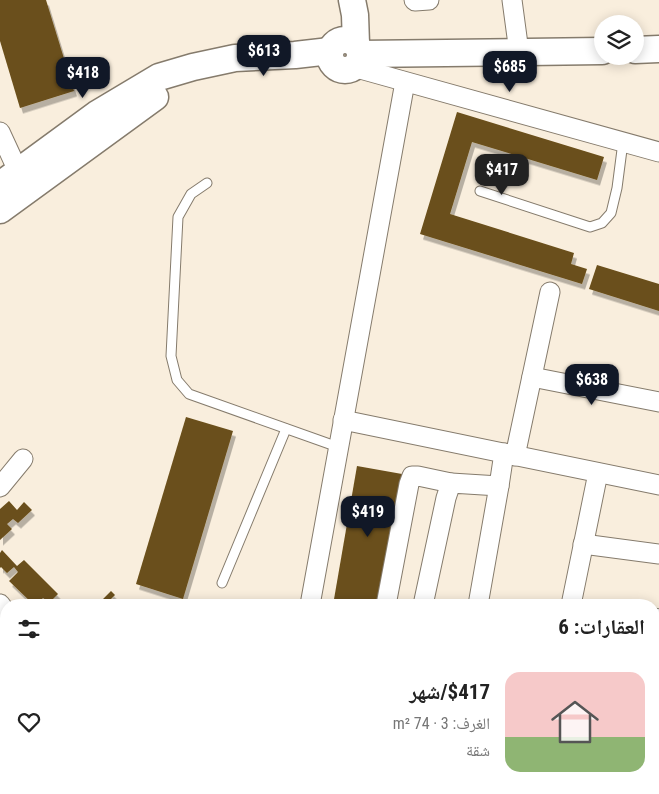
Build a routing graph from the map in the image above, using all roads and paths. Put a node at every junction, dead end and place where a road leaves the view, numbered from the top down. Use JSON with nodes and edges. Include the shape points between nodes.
{"nodes":[{"id":1,"x":338,"y":0,"type":"edge"},
{"id":2,"x":352,"y":0,"type":"edge"},
{"id":3,"x":414,"y":0,"type":"edge"},
{"id":4,"x":428,"y":0,"type":"edge"},
{"id":5,"x":512,"y":0,"type":"edge"},
{"id":6,"x":659,"y":49,"type":"edge"},
{"id":7,"x":594,"y":50,"type":"edge"},
{"id":8,"x":644,"y":50,"type":"edge"},
{"id":9,"x":349,"y":51,"type":"junction"},
{"id":10,"x":519,"y":52,"type":"junction"},
{"id":11,"x":193,"y":67,"type":"junction"},
{"id":12,"x":405,"y":82,"type":"junction"},
{"id":13,"x":0,"y":132,"type":"edge"},
{"id":14,"x":623,"y":142,"type":"junction"},
{"id":15,"x":659,"y":152,"type":"edge"},
{"id":16,"x":9,"y":178,"type":"edge"},
{"id":17,"x":208,"y":183,"type":"dead end"},
{"id":18,"x":480,"y":191,"type":"dead end"},
{"id":19,"x":0,"y":210,"type":"edge"},
{"id":20,"x":550,"y":292,"type":"dead end"},
{"id":21,"x":532,"y":377,"type":"junction"},
{"id":22,"x":659,"y":402,"type":"edge"},
{"id":23,"x":343,"y":420,"type":"junction"},
{"id":24,"x":286,"y":428,"type":"junction"},
{"id":25,"x":338,"y":447,"type":"junction"},
{"id":26,"x":510,"y":454,"type":"junction"},
{"id":27,"x":23,"y":460,"type":"dead end"},
{"id":28,"x":598,"y":473,"type":"junction"},
{"id":29,"x":451,"y":483,"type":"junction"},
{"id":30,"x":659,"y":485,"type":"edge"},
{"id":31,"x":499,"y":486,"type":"junction"},
{"id":32,"x":0,"y":487,"type":"edge"},
{"id":33,"x":583,"y":544,"type":"junction"},
{"id":34,"x":659,"y":554,"type":"edge"},
{"id":35,"x":222,"y":583,"type":"dead end"},
{"id":36,"x":311,"y":599,"type":"edge"},
{"id":37,"x":387,"y":599,"type":"edge"},
{"id":38,"x":424,"y":599,"type":"edge"},
{"id":39,"x":479,"y":599,"type":"edge"},
{"id":40,"x":578,"y":599,"type":"edge"}],
"edges":[{"from":1,"to":9,"type":"main road"},
{"from":2,"to":9,"type":"main road","via":[[355,15]]},
{"from":3,"to":4,"type":"street"},
{"from":5,"to":10,"type":"street"},
{"from":6,"to":8,"type":"main road"},
{"from":7,"to":10,"type":"main road"},
{"from":9,"to":10,"type":"main road"},
{"from":9,"to":11,"type":"main road","via":[[235,58]]},
{"from":9,"to":12,"type":"street"},
{"from":11,"to":16,"type":"main road","via":[[159,77],[97,114]]},
{"from":11,"to":19,"type":"main road"},
{"from":12,"to":14,"type":"street"},
{"from":12,"to":23,"type":"street"},
{"from":13,"to":16,"type":"street"},
{"from":14,"to":15,"type":"street"},
{"from":14,"to":18,"type":"lane","via":[[611,213],[602,223],[590,227]]},
{"from":17,"to":24,"type":"lane","via":[[191,194],[178,218],[171,356],[177,380],[189,394]]},
{"from":20,"to":21,"type":"street"},
{"from":21,"to":22,"type":"street"},
{"from":21,"to":26,"type":"street"},
{"from":23,"to":25,"type":"street"},
{"from":23,"to":26,"type":"street"},
{"from":24,"to":25,"type":"lane"},
{"from":24,"to":35,"type":"lane"},
{"from":25,"to":36,"type":"street"},
{"from":26,"to":28,"type":"street"},
{"from":26,"to":31,"type":"street"},
{"from":27,"to":32,"type":"street"},
{"from":28,"to":30,"type":"street"},
{"from":28,"to":33,"type":"street"},
{"from":29,"to":31,"type":"street"},
{"from":29,"to":37,"type":"street","via":[[412,476]]},
{"from":29,"to":38,"type":"street"},
{"from":31,"to":39,"type":"street"},
{"from":33,"to":34,"type":"street"},
{"from":33,"to":40,"type":"street"}]}
